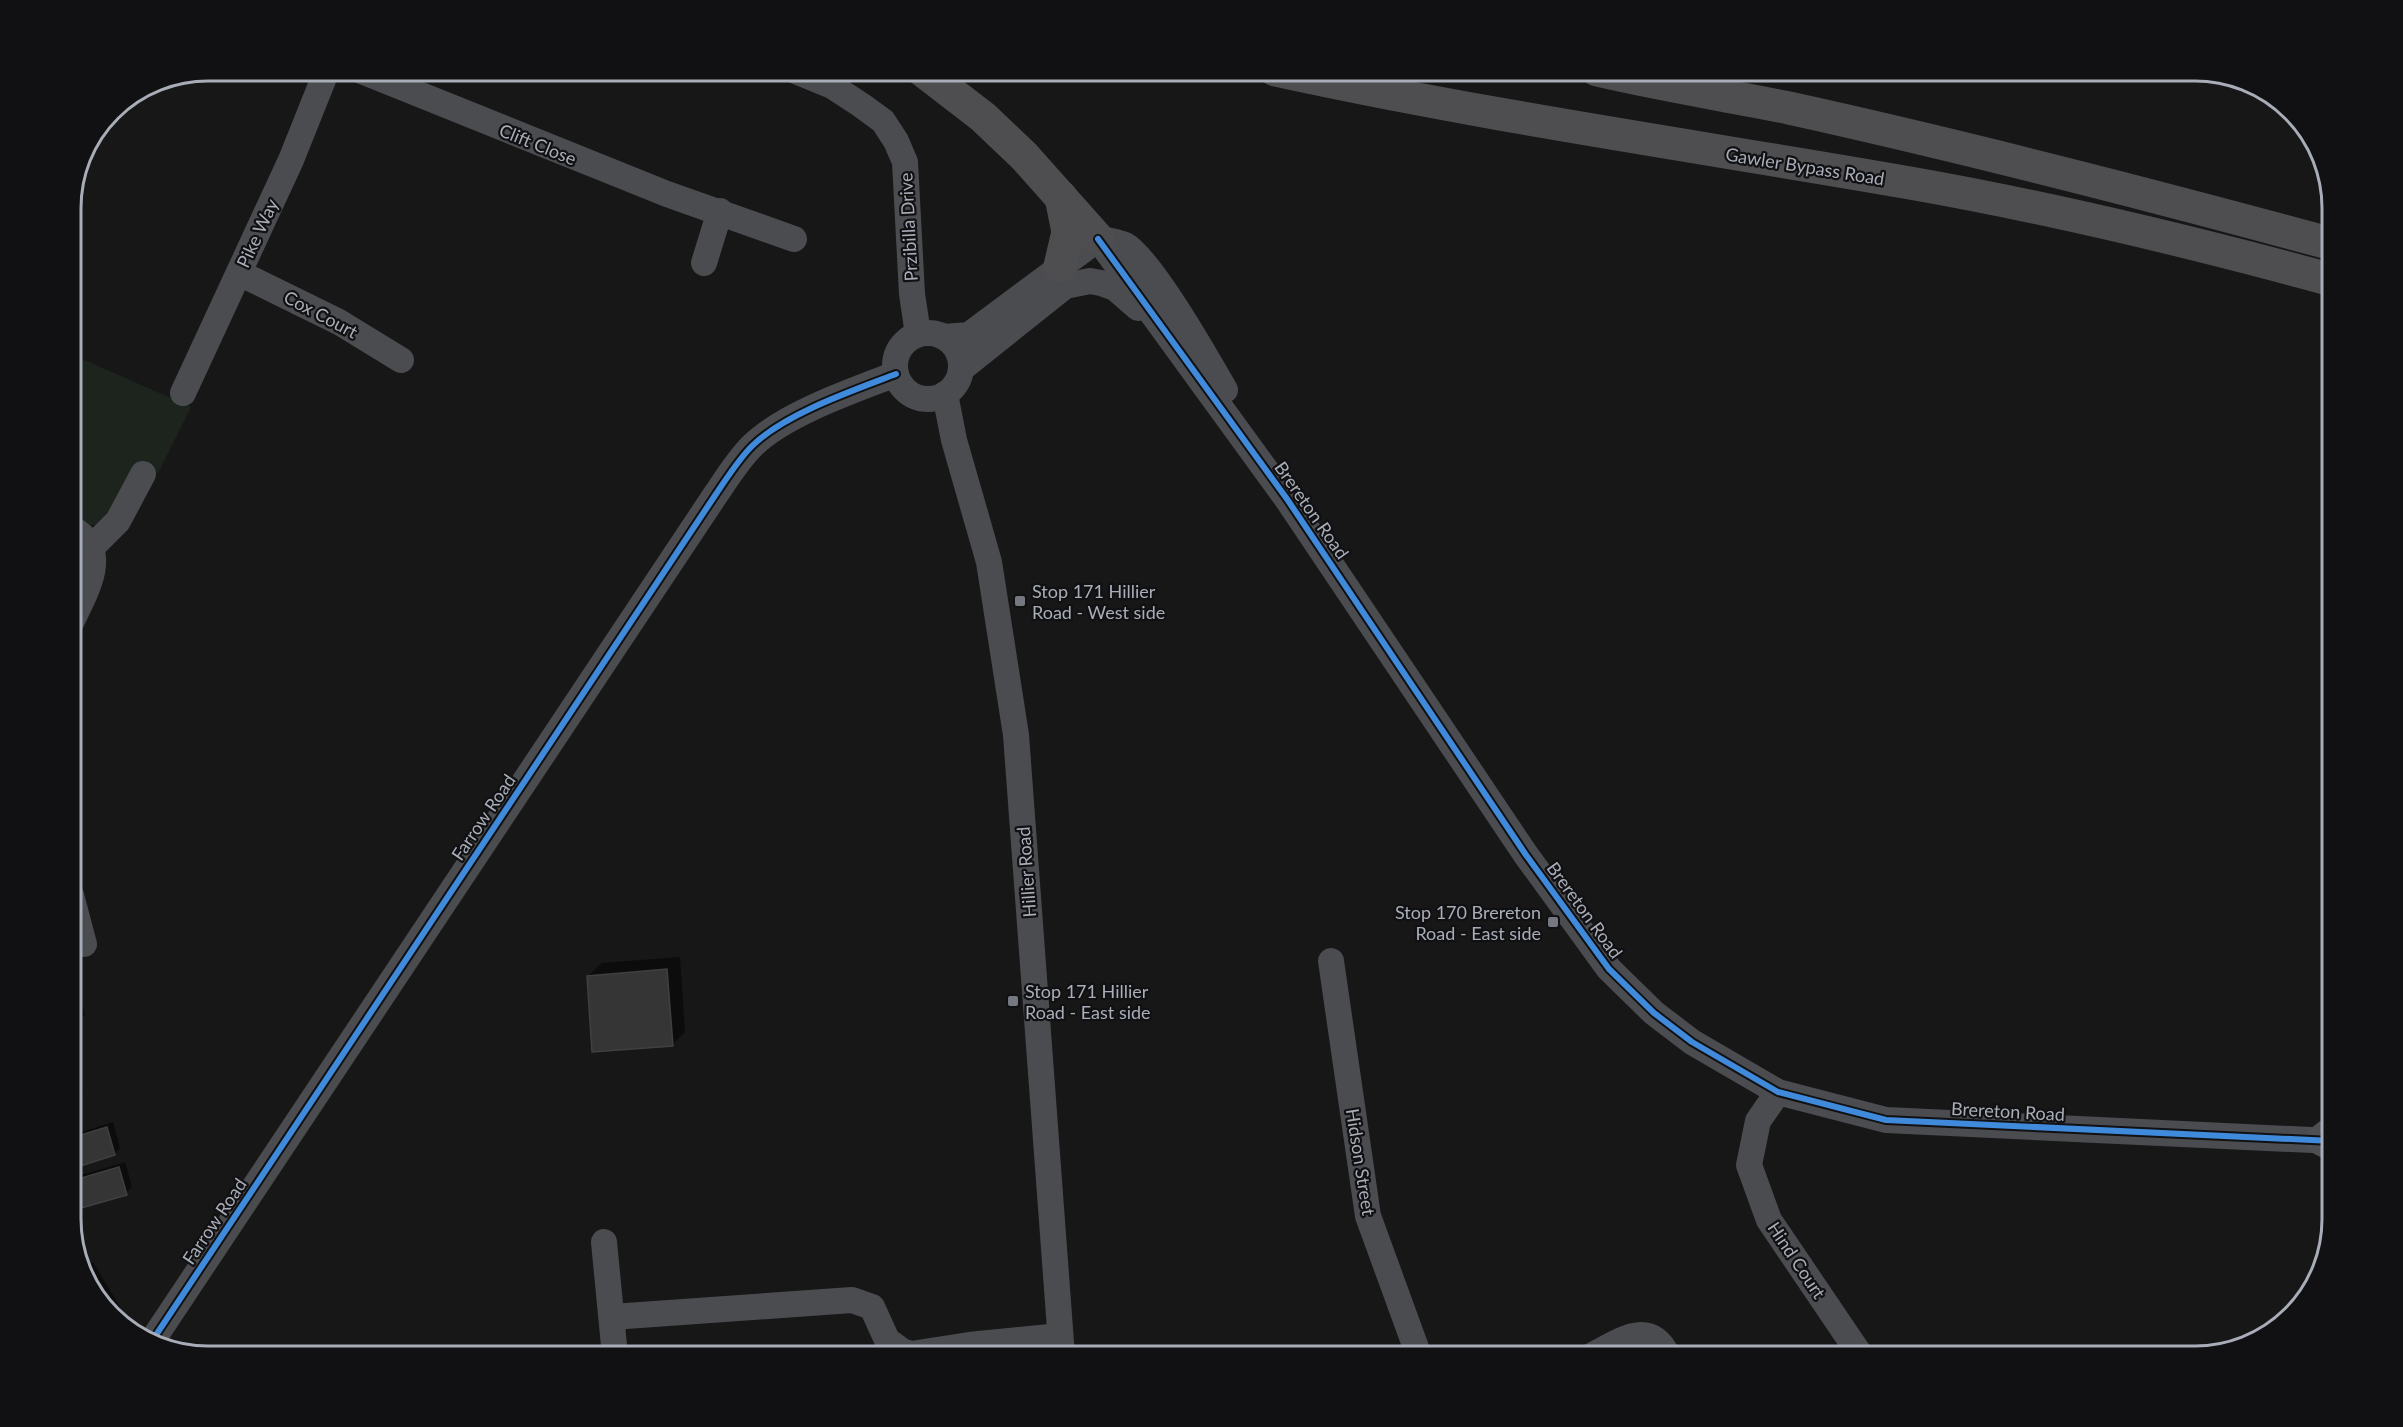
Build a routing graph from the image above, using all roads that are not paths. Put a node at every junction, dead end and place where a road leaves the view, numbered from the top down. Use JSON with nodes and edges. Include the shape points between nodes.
{"nodes":[{"id":1,"x":323,"y":81,"type":"edge"},
{"id":2,"x":386,"y":81,"type":"edge"},
{"id":3,"x":820,"y":81,"type":"edge"},
{"id":4,"x":936,"y":81,"type":"edge"},
{"id":5,"x":1328,"y":81,"type":"edge"},
{"id":6,"x":1652,"y":81,"type":"edge"},
{"id":7,"x":1061,"y":197,"type":"junction"},
{"id":8,"x":720,"y":211,"type":"junction"},
{"id":9,"x":794,"y":239,"type":"dead end"},
{"id":10,"x":1098,"y":239,"type":"junction"},
{"id":11,"x":2322,"y":241,"type":"edge"},
{"id":12,"x":704,"y":263,"type":"dead end"},
{"id":13,"x":1060,"y":266,"type":"junction"},
{"id":14,"x":239,"y":273,"type":"junction"},
{"id":15,"x":2322,"y":278,"type":"edge"},
{"id":16,"x":918,"y":334,"type":"junction"},
{"id":17,"x":944,"y":337,"type":"junction"},
{"id":18,"x":1171,"y":339,"type":"junction"},
{"id":19,"x":401,"y":360,"type":"dead end"},
{"id":20,"x":961,"y":369,"type":"junction"},
{"id":21,"x":896,"y":374,"type":"junction"},
{"id":22,"x":183,"y":393,"type":"dead end"},
{"id":23,"x":945,"y":394,"type":"junction"},
{"id":24,"x":143,"y":474,"type":"dead end"},
{"id":25,"x":1287,"y":499,"type":"junction"},
{"id":26,"x":81,"y":535,"type":"edge"},
{"id":27,"x":92,"y":547,"type":"junction"},
{"id":28,"x":81,"y":602,"type":"edge"},
{"id":29,"x":81,"y":933,"type":"edge"},
{"id":30,"x":84,"y":944,"type":"dead end"},
{"id":31,"x":1331,"y":961,"type":"dead end"},
{"id":32,"x":1778,"y":1092,"type":"junction"},
{"id":33,"x":2322,"y":1140,"type":"edge"},
{"id":34,"x":604,"y":1242,"type":"dead end"},
{"id":35,"x":612,"y":1317,"type":"junction"},
{"id":36,"x":156,"y":1335,"type":"edge"},
{"id":37,"x":614,"y":1346,"type":"edge"},
{"id":38,"x":895,"y":1346,"type":"edge"},
{"id":39,"x":963,"y":1346,"type":"edge"},
{"id":40,"x":1061,"y":1346,"type":"edge"},
{"id":41,"x":1415,"y":1346,"type":"edge"},
{"id":42,"x":1611,"y":1346,"type":"edge"},
{"id":43,"x":1662,"y":1346,"type":"edge"},
{"id":44,"x":1854,"y":1346,"type":"edge"}],
"edges":[{"from":1,"to":14,"type":"street","name":"Pike Way"},
{"from":2,"to":8,"type":"street","name":"Clift Close","via":[[667,194]]},
{"from":3,"to":16,"type":"street","name":"Przibilla Drive","via":[[883,121],[896,141],[904,162]]},
{"from":4,"to":7,"type":"highway","via":[[983,117]]},
{"from":5,"to":15,"type":"highway","name":"Gawler Bypass Road","via":[[1428,102],[2028,206]]},
{"from":6,"to":11,"type":"highway","via":[[1952,146]]},
{"from":7,"to":10,"type":"highway"},
{"from":7,"to":13,"type":"highway","via":[[1068,232]]},
{"from":8,"to":9,"type":"street","name":"Clift Close"},
{"from":8,"to":12,"type":"street"},
{"from":10,"to":13,"type":"street"},
{"from":10,"to":18,"type":"street","name":"Brereton Road"},
{"from":10,"to":25,"type":"street","name":"Brereton Road","via":[[1126,246],[1154,278],[1198,342]]},
{"from":13,"to":17,"type":"street","via":[[969,335]]},
{"from":14,"to":19,"type":"street","name":"Cox Court","via":[[339,322]]},
{"from":14,"to":22,"type":"street","name":"Pike Way"},
{"from":16,"to":17,"type":"street","via":[[936,333]]},
{"from":16,"to":21,"type":"street","via":[[902,346]]},
{"from":17,"to":20,"type":"street","via":[[957,350]]},
{"from":18,"to":20,"type":"street","name":"Brereton Road","via":[[1114,288],[1078,282],[1065,286]]},
{"from":18,"to":25,"type":"street","name":"Brereton Road"},
{"from":20,"to":23,"type":"street","via":[[953,388]]},
{"from":21,"to":23,"type":"street","via":[[915,396],[935,398]]},
{"from":21,"to":36,"type":"street","name":"Farrow Road","via":[[838,396],[785,423],[753,445],[716,494]]},
{"from":23,"to":40,"type":"street","name":"Hillier Road","via":[[989,562],[1016,735]]},
{"from":24,"to":27,"type":"street","via":[[118,521]]},
{"from":25,"to":32,"type":"street","name":"Brereton Road","via":[[1526,855],[1609,969],[1654,1013],[1692,1042]]},
{"from":26,"to":27,"type":"street"},
{"from":27,"to":28,"type":"street","via":[[93,577]]},
{"from":29,"to":30,"type":"street"},
{"from":31,"to":41,"type":"street","name":"Hidson Street","via":[[1368,1216]]},
{"from":32,"to":33,"type":"street","name":"Brereton Road","via":[[1886,1120]]},
{"from":32,"to":44,"type":"street","name":"Hind Court","via":[[1758,1121],[1749,1165],[1769,1220]]},
{"from":34,"to":35,"type":"street"},
{"from":35,"to":37,"type":"street"},
{"from":35,"to":38,"type":"street","via":[[852,1300],[872,1307],[887,1340]]},
{"from":39,"to":40,"type":"street"},
{"from":42,"to":43,"type":"street","via":[[1632,1335],[1651,1335]]}]}
